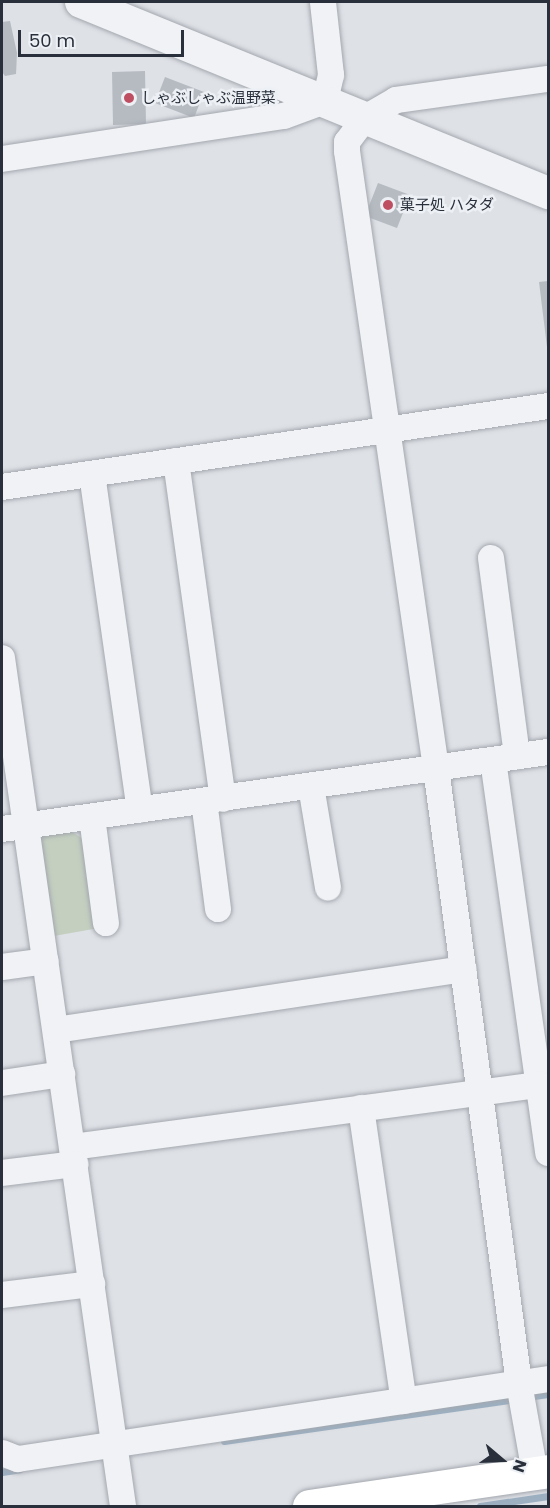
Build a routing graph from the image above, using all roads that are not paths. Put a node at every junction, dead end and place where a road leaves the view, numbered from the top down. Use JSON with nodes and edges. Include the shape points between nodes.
{"nodes":[{"id":1,"x":81,"y":2,"type":"edge"},
{"id":2,"x":323,"y":2,"type":"edge"},
{"id":3,"x":549,"y":79,"type":"edge"},
{"id":4,"x":326,"y":101,"type":"junction"},
{"id":5,"x":365,"y":118,"type":"junction"},
{"id":6,"x":2,"y":159,"type":"edge"},
{"id":7,"x":549,"y":193,"type":"edge"},
{"id":8,"x":549,"y":406,"type":"edge"},
{"id":9,"x":388,"y":430,"type":"junction"},
{"id":10,"x":176,"y":461,"type":"junction"},
{"id":11,"x":92,"y":474,"type":"junction"},
{"id":12,"x":2,"y":487,"type":"edge"},
{"id":13,"x":491,"y":558,"type":"dead end"},
{"id":14,"x":2,"y":658,"type":"edge"},
{"id":15,"x":549,"y":752,"type":"edge"},
{"id":16,"x":505,"y":758,"type":"junction"},
{"id":17,"x":436,"y":768,"type":"junction"},
{"id":18,"x":311,"y":786,"type":"junction"},
{"id":19,"x":214,"y":800,"type":"junction"},
{"id":20,"x":140,"y":810,"type":"junction"},
{"id":21,"x":92,"y":817,"type":"junction"},
{"id":22,"x":27,"y":826,"type":"junction"},
{"id":23,"x":2,"y":829,"type":"edge"},
{"id":24,"x":328,"y":888,"type":"dead end"},
{"id":25,"x":218,"y":909,"type":"dead end"},
{"id":26,"x":106,"y":923,"type":"dead end"},
{"id":27,"x":46,"y":961,"type":"junction"},
{"id":28,"x":2,"y":967,"type":"edge"},
{"id":29,"x":463,"y":969,"type":"junction"},
{"id":30,"x":539,"y":1022,"type":"edge"},
{"id":31,"x":56,"y":1030,"type":"junction"},
{"id":32,"x":62,"y":1074,"type":"junction"},
{"id":33,"x":2,"y":1083,"type":"edge"},
{"id":34,"x":539,"y":1085,"type":"junction"},
{"id":35,"x":480,"y":1092,"type":"junction"},
{"id":36,"x":361,"y":1108,"type":"junction"},
{"id":37,"x":549,"y":1153,"type":"edge"},
{"id":38,"x":74,"y":1155,"type":"junction"},
{"id":39,"x":2,"y":1173,"type":"edge"},
{"id":40,"x":92,"y":1284,"type":"junction"},
{"id":41,"x":2,"y":1295,"type":"edge"},
{"id":42,"x":549,"y":1379,"type":"edge"},
{"id":43,"x":520,"y":1392,"type":"junction"},
{"id":44,"x":404,"y":1401,"type":"junction"},
{"id":45,"x":115,"y":1445,"type":"junction"},
{"id":46,"x":2,"y":1453,"type":"edge"},
{"id":47,"x":542,"y":1472,"type":"edge"},
{"id":48,"x":123,"y":1506,"type":"edge"},
{"id":49,"x":309,"y":1506,"type":"edge"}],
"edges":[{"from":1,"to":4,"type":"street"},
{"from":2,"to":4,"type":"street","via":[[331,75]]},
{"from":3,"to":5,"type":"street","via":[[396,100]]},
{"from":4,"to":5,"type":"street"},
{"from":4,"to":6,"type":"street","via":[[284,116]]},
{"from":5,"to":7,"type":"street"},
{"from":5,"to":9,"type":"street","via":[[347,141],[347,151]]},
{"from":8,"to":9,"type":"street"},
{"from":9,"to":10,"type":"street"},
{"from":9,"to":17,"type":"street"},
{"from":10,"to":11,"type":"street"},
{"from":10,"to":19,"type":"street"},
{"from":11,"to":12,"type":"street"},
{"from":11,"to":20,"type":"street"},
{"from":13,"to":16,"type":"street"},
{"from":14,"to":22,"type":"street"},
{"from":15,"to":16,"type":"street"},
{"from":16,"to":17,"type":"street"},
{"from":16,"to":30,"type":"street"},
{"from":17,"to":18,"type":"street"},
{"from":17,"to":29,"type":"street"},
{"from":18,"to":19,"type":"street"},
{"from":18,"to":24,"type":"street"},
{"from":19,"to":20,"type":"street"},
{"from":19,"to":25,"type":"street"},
{"from":20,"to":21,"type":"street"},
{"from":21,"to":22,"type":"street"},
{"from":21,"to":26,"type":"street"},
{"from":22,"to":23,"type":"street"},
{"from":22,"to":27,"type":"street"},
{"from":27,"to":28,"type":"street"},
{"from":27,"to":31,"type":"street"},
{"from":29,"to":31,"type":"street"},
{"from":29,"to":35,"type":"street"},
{"from":30,"to":34,"type":"street"},
{"from":31,"to":32,"type":"street"},
{"from":32,"to":33,"type":"street"},
{"from":32,"to":38,"type":"street"},
{"from":34,"to":35,"type":"street"},
{"from":34,"to":37,"type":"street"},
{"from":35,"to":36,"type":"street"},
{"from":35,"to":43,"type":"street"},
{"from":36,"to":38,"type":"street"},
{"from":36,"to":44,"type":"street"},
{"from":38,"to":39,"type":"street"},
{"from":38,"to":40,"type":"street"},
{"from":40,"to":41,"type":"street"},
{"from":40,"to":45,"type":"street"},
{"from":42,"to":43,"type":"street"},
{"from":43,"to":44,"type":"street"},
{"from":43,"to":47,"type":"street"},
{"from":44,"to":45,"type":"street"},
{"from":45,"to":46,"type":"street","via":[[18,1459]]},
{"from":45,"to":48,"type":"street"},
{"from":47,"to":49,"type":"main road"}]}
